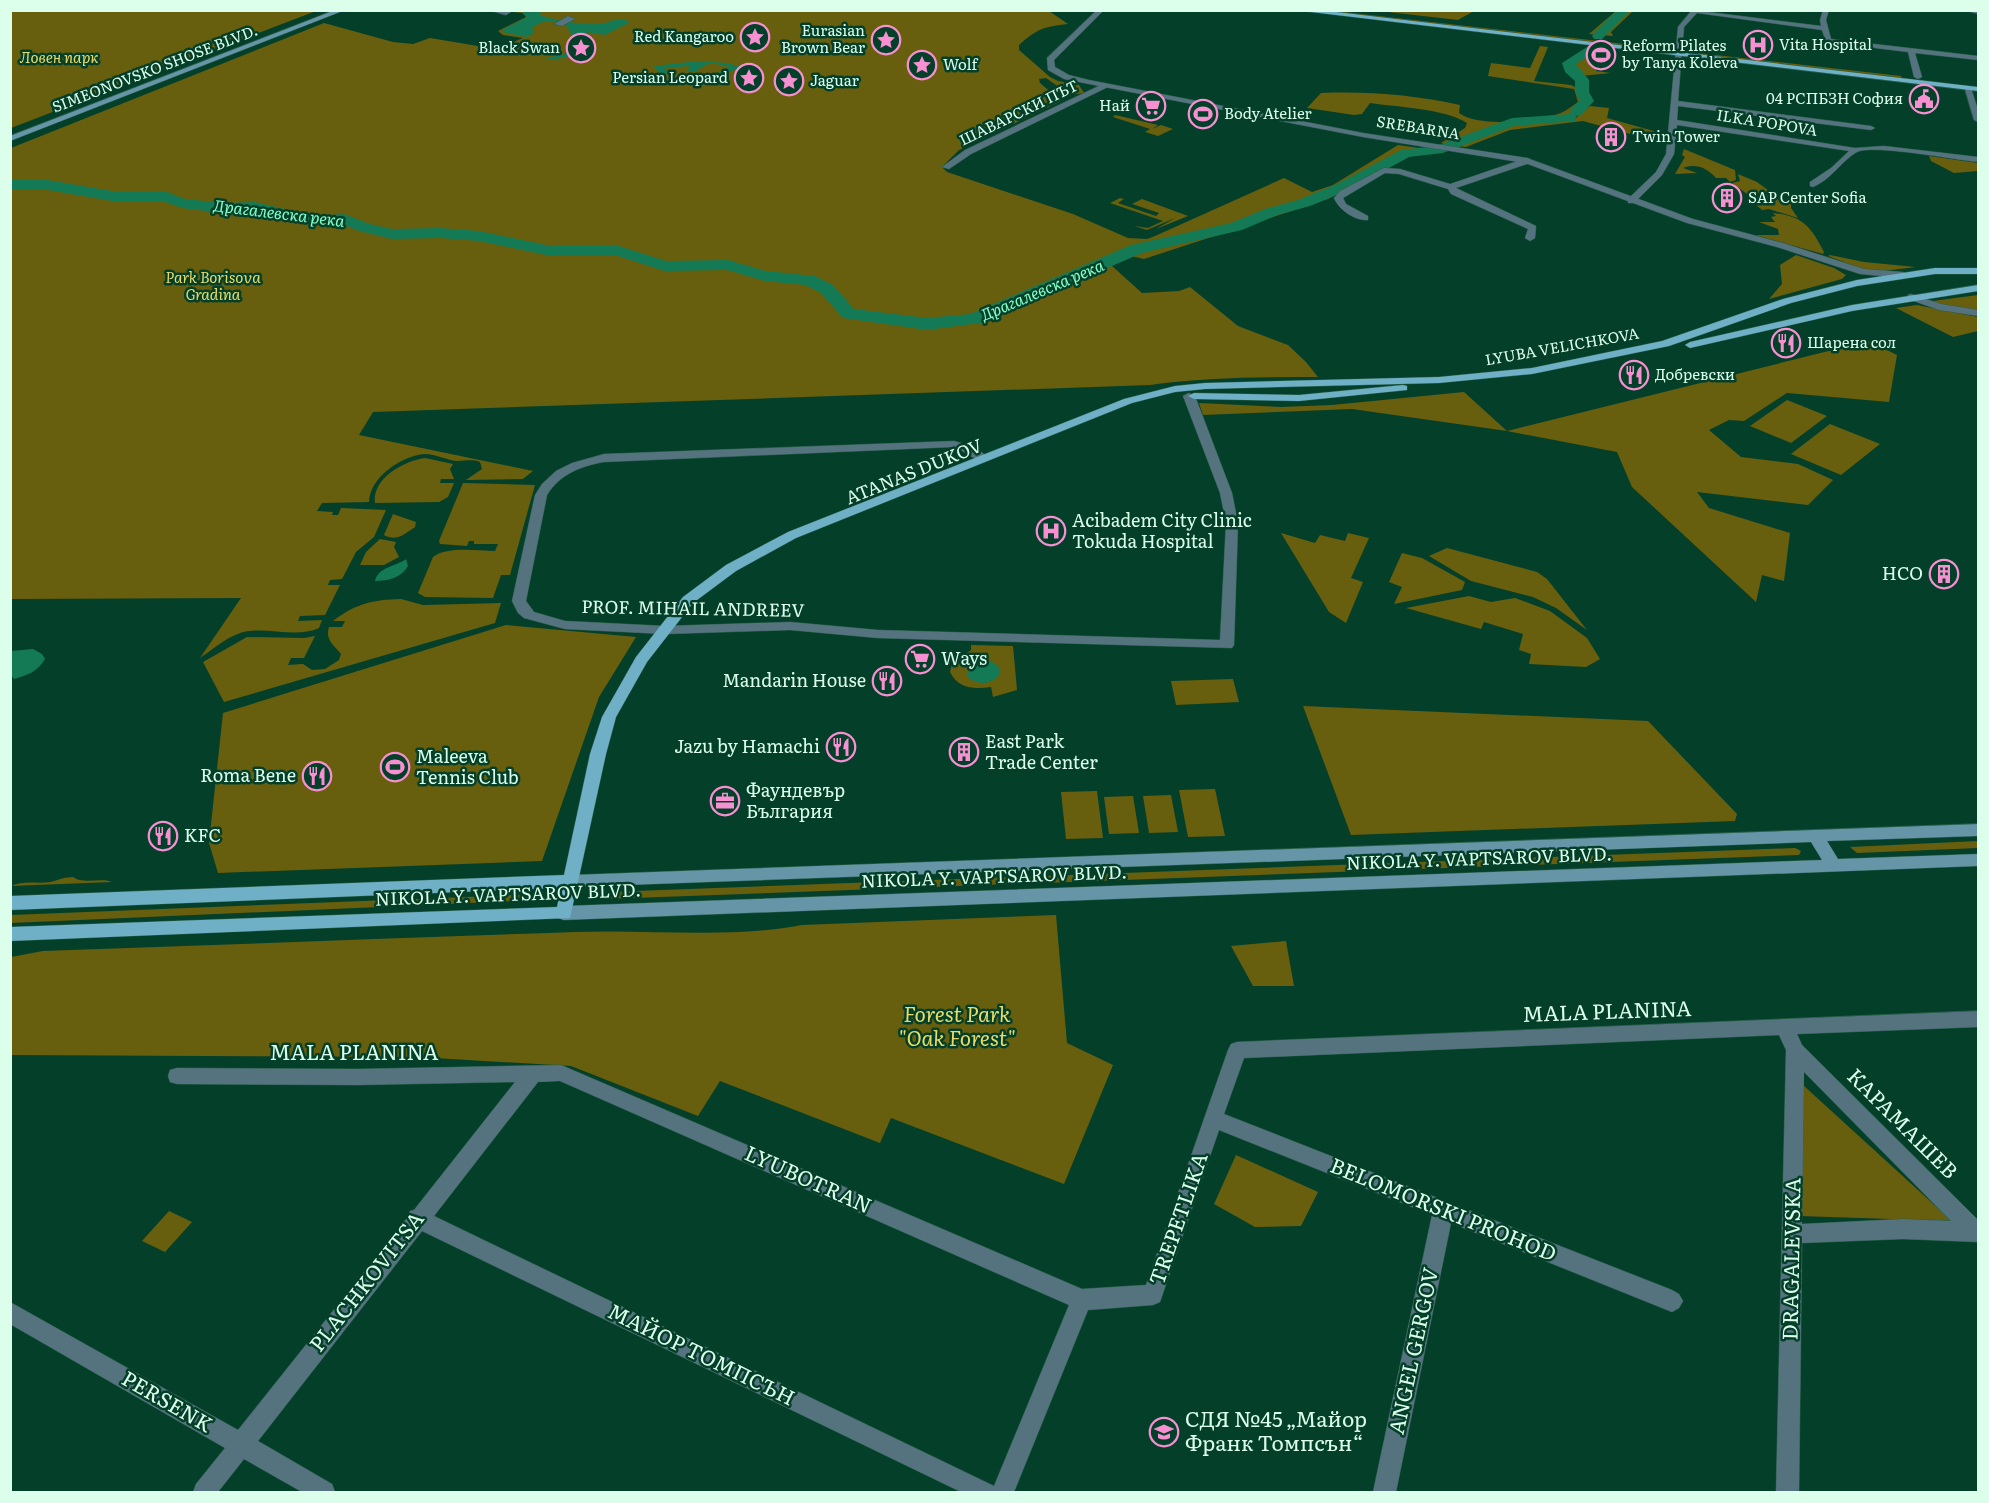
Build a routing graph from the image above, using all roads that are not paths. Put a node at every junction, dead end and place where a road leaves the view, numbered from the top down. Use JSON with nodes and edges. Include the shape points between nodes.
{"nodes":[{"id":1,"x":342,"y":10,"type":"edge"},
{"id":2,"x":491,"y":10,"type":"edge"},
{"id":3,"x":511,"y":10,"type":"edge"},
{"id":4,"x":1101,"y":10,"type":"edge"},
{"id":5,"x":1297,"y":10,"type":"edge"},
{"id":6,"x":1343,"y":10,"type":"edge"},
{"id":7,"x":1826,"y":10,"type":"edge"},
{"id":8,"x":1969,"y":10,"type":"edge"},
{"id":9,"x":1695,"y":11,"type":"edge"},
{"id":10,"x":1978,"y":12,"type":"edge"},
{"id":11,"x":1824,"y":28,"type":"junction"},
{"id":12,"x":1911,"y":51,"type":"junction"},
{"id":13,"x":1680,"y":52,"type":"junction"},
{"id":14,"x":1978,"y":58,"type":"edge"},
{"id":15,"x":1918,"y":77,"type":"junction"},
{"id":16,"x":1978,"y":84,"type":"edge"},
{"id":17,"x":1106,"y":86,"type":"junction"},
{"id":18,"x":1967,"y":88,"type":"junction"},
{"id":19,"x":1978,"y":90,"type":"edge"},
{"id":20,"x":1676,"y":103,"type":"junction"},
{"id":21,"x":1978,"y":120,"type":"edge"},
{"id":22,"x":1674,"y":122,"type":"junction"},
{"id":23,"x":1871,"y":128,"type":"dead end"},
{"id":24,"x":10,"y":139,"type":"edge"},
{"id":25,"x":1855,"y":150,"type":"junction"},
{"id":26,"x":1978,"y":160,"type":"edge"},
{"id":27,"x":1527,"y":161,"type":"junction"},
{"id":28,"x":946,"y":167,"type":"dead end"},
{"id":29,"x":1813,"y":184,"type":"dead end"},
{"id":30,"x":1451,"y":187,"type":"junction"},
{"id":31,"x":1631,"y":201,"type":"junction"},
{"id":32,"x":1365,"y":218,"type":"dead end"},
{"id":33,"x":1530,"y":238,"type":"dead end"},
{"id":34,"x":1850,"y":268,"type":"junction"},
{"id":35,"x":1978,"y":271,"type":"edge"},
{"id":36,"x":1903,"y":275,"type":"junction"},
{"id":37,"x":1857,"y":283,"type":"junction"},
{"id":38,"x":1978,"y":288,"type":"edge"},
{"id":39,"x":1833,"y":290,"type":"junction"},
{"id":40,"x":1931,"y":294,"type":"junction"},
{"id":41,"x":1911,"y":297,"type":"junction"},
{"id":42,"x":1862,"y":306,"type":"junction"},
{"id":43,"x":1978,"y":313,"type":"edge"},
{"id":44,"x":1293,"y":383,"type":"junction"},
{"id":45,"x":1229,"y":384,"type":"junction"},
{"id":46,"x":1144,"y":396,"type":"joint"},
{"id":47,"x":1189,"y":396,"type":"junction"},
{"id":48,"x":1232,"y":396,"type":"junction"},
{"id":49,"x":1299,"y":398,"type":"junction"},
{"id":50,"x":983,"y":458,"type":"junction"},
{"id":51,"x":669,"y":626,"type":"junction"},
{"id":52,"x":1978,"y":830,"type":"edge"},
{"id":53,"x":1815,"y":836,"type":"junction"},
{"id":54,"x":1978,"y":860,"type":"edge"},
{"id":55,"x":1833,"y":864,"type":"junction"},
{"id":56,"x":571,"y":881,"type":"junction"},
{"id":57,"x":10,"y":903,"type":"edge"},
{"id":58,"x":564,"y":913,"type":"junction"},
{"id":59,"x":10,"y":934,"type":"edge"},
{"id":60,"x":1978,"y":1019,"type":"edge"},
{"id":61,"x":1785,"y":1028,"type":"junction"},
{"id":62,"x":1238,"y":1050,"type":"joint"},
{"id":63,"x":1795,"y":1050,"type":"junction"},
{"id":64,"x":533,"y":1074,"type":"junction"},
{"id":65,"x":177,"y":1076,"type":"dead end"},
{"id":66,"x":1214,"y":1119,"type":"junction"},
{"id":67,"x":1443,"y":1210,"type":"junction"},
{"id":68,"x":417,"y":1218,"type":"junction"},
{"id":69,"x":1977,"y":1232,"type":"edge"},
{"id":70,"x":1793,"y":1234,"type":"junction"},
{"id":71,"x":1082,"y":1300,"type":"junction"},
{"id":72,"x":1672,"y":1301,"type":"dead end"},
{"id":73,"x":10,"y":1312,"type":"edge"},
{"id":74,"x":240,"y":1444,"type":"junction"},
{"id":75,"x":204,"y":1492,"type":"edge"},
{"id":76,"x":324,"y":1492,"type":"edge"},
{"id":77,"x":985,"y":1492,"type":"edge"},
{"id":78,"x":1003,"y":1492,"type":"edge"},
{"id":79,"x":1385,"y":1492,"type":"edge"},
{"id":80,"x":1788,"y":1492,"type":"edge"}],
"edges":[{"from":1,"to":24,"type":"main road","name":"SIMEONOVSKO SHOSE BLVD."},
{"from":2,"to":3,"type":"street"},
{"from":4,"to":17,"type":"street","name":"SREBARNA","via":[[1049,62],[1060,74]]},
{"from":5,"to":13,"type":"main road"},
{"from":6,"to":13,"type":"main road"},
{"from":7,"to":11,"type":"street"},
{"from":8,"to":10,"type":"street"},
{"from":9,"to":11,"type":"street"},
{"from":9,"to":13,"type":"street","via":[[1681,27]]},
{"from":11,"to":12,"type":"street","via":[[1828,41]]},
{"from":12,"to":14,"type":"street"},
{"from":12,"to":15,"type":"street"},
{"from":13,"to":15,"type":"main road"},
{"from":13,"to":18,"type":"main road"},
{"from":13,"to":20,"type":"street"},
{"from":15,"to":16,"type":"main road"},
{"from":17,"to":27,"type":"street","name":"SREBARNA","via":[[1349,133]]},
{"from":17,"to":28,"type":"street","name":"ШАВАРСКИ ПЪТ","via":[[968,152]]},
{"from":18,"to":19,"type":"main road"},
{"from":18,"to":21,"type":"street"},
{"from":20,"to":22,"type":"street"},
{"from":20,"to":23,"type":"street"},
{"from":22,"to":25,"type":"street","name":"ILKA POPOVA"},
{"from":22,"to":31,"type":"street","via":[[1670,154],[1663,167]]},
{"from":25,"to":26,"type":"street","name":"ILKA POPOVA","via":[[1884,148]]},
{"from":25,"to":29,"type":"street"},
{"from":27,"to":30,"type":"street"},
{"from":27,"to":31,"type":"street","name":"SREBARNA"},
{"from":30,"to":32,"type":"street","via":[[1383,171],[1338,198],[1342,206]]},
{"from":30,"to":33,"type":"street","via":[[1454,192],[1533,228]]},
{"from":31,"to":34,"type":"street","name":"SREBARNA"},
{"from":34,"to":36,"type":"street","name":"SREBARNA","via":[[1876,275]]},
{"from":34,"to":37,"type":"street","via":[[1859,276]]},
{"from":35,"to":36,"type":"main road","name":"SREBARNA"},
{"from":36,"to":37,"type":"main road","name":"LYUBA VELICHKOVA"},
{"from":36,"to":40,"type":"main road","via":[[1926,276],[1943,283]]},
{"from":37,"to":39,"type":"main road","name":"LYUBA VELICHKOVA"},
{"from":38,"to":40,"type":"main road"},
{"from":39,"to":42,"type":"main road","via":[[1831,297],[1838,302]]},
{"from":39,"to":44,"type":"main road","name":"LYUBA VELICHKOVA","via":[[1787,301],[1665,344],[1532,371],[1439,380]]},
{"from":40,"to":41,"type":"main road"},
{"from":41,"to":42,"type":"main road","name":"LYUBA VELICHKOVA"},
{"from":41,"to":43,"type":"street","via":[[1939,307]]},
{"from":42,"to":49,"type":"main road","name":"LYUBA VELICHKOVA","via":[[1554,374]]},
{"from":44,"to":45,"type":"main road","name":"LYUBA VELICHKOVA"},
{"from":44,"to":49,"type":"main road","via":[[1308,389],[1306,396]]},
{"from":45,"to":46,"type":"main road","name":"LYUBA VELICHKOVA"},
{"from":45,"to":48,"type":"main road","via":[[1220,390]]},
{"from":46,"to":50,"type":"main road","name":"ATANAS DUKOV"},
{"from":47,"to":48,"type":"main road","name":"LYUBA VELICHKOVA"},
{"from":47,"to":51,"type":"main road","name":"ATANAS DUKOV","via":[[1145,402],[799,539],[741,572]]},
{"from":47,"to":51,"type":"street","name":"PROF. MIHAIL ANDREEV","via":[[1226,493],[1232,523],[1227,645],[878,634],[790,626]]},
{"from":48,"to":49,"type":"main road","name":"LYUBA VELICHKOVA"},
{"from":50,"to":51,"type":"main road","name":"ATANAS DUKOV","via":[[823,521],[766,548],[688,600]]},
{"from":50,"to":51,"type":"street","name":"PROF. MIHAIL ANDREEV","via":[[954,444],[604,458],[561,471],[541,495],[519,594],[523,610],[565,625]]},
{"from":51,"to":56,"type":"main road","name":"ATANAS DUKOV","via":[[641,660],[609,717]]},
{"from":52,"to":53,"type":"main road","name":"NIKOLA Y. VAPTSAROV BLVD."},
{"from":53,"to":55,"type":"main road"},
{"from":53,"to":56,"type":"main road","name":"NIKOLA Y. VAPTSAROV BLVD."},
{"from":54,"to":55,"type":"main road","name":"NIKOLA Y. VAPTSAROV BLVD."},
{"from":55,"to":58,"type":"main road","name":"NIKOLA Y. VAPTSAROV BLVD."},
{"from":56,"to":57,"type":"main road","name":"NIKOLA Y. VAPTSAROV BLVD."},
{"from":56,"to":58,"type":"main road","name":"ATANAS DUKOV"},
{"from":58,"to":59,"type":"main road","name":"NIKOLA Y. VAPTSAROV BLVD."},
{"from":60,"to":61,"type":"street","name":"MALA PLANINA"},
{"from":61,"to":62,"type":"street","name":"MALA PLANINA"},
{"from":61,"to":63,"type":"street","name":"DRAGALEVSKA"},
{"from":62,"to":66,"type":"street","name":"TREPETLIKA"},
{"from":63,"to":69,"type":"street","name":"КАРАМАШЕВ"},
{"from":63,"to":70,"type":"street","name":"DRAGALEVSKA"},
{"from":64,"to":65,"type":"street","name":"MALA PLANINA"},
{"from":64,"to":68,"type":"street","name":"PLACHKOVITSA"},
{"from":64,"to":71,"type":"street","name":"LYUBOTRAN","via":[[567,1075]]},
{"from":66,"to":67,"type":"street","name":"BELOMORSKI PROHOD"},
{"from":66,"to":71,"type":"street","name":"TREPETLIKA","via":[[1153,1295]]},
{"from":67,"to":72,"type":"street","name":"BELOMORSKI PROHOD"},
{"from":67,"to":79,"type":"street","name":"ANGEL GERGOV"},
{"from":68,"to":74,"type":"street","name":"PLACHKOVITSA"},
{"from":68,"to":77,"type":"street","name":"МАЙОР ТОМПСЪН"},
{"from":69,"to":70,"type":"street","via":[[1903,1229]]},
{"from":70,"to":80,"type":"street","name":"DRAGALEVSKA"},
{"from":71,"to":78,"type":"street"},
{"from":73,"to":74,"type":"street","name":"PERSENK"},
{"from":74,"to":75,"type":"street","name":"PLACHKOVITSA"},
{"from":74,"to":76,"type":"street","name":"PERSENK"}]}
